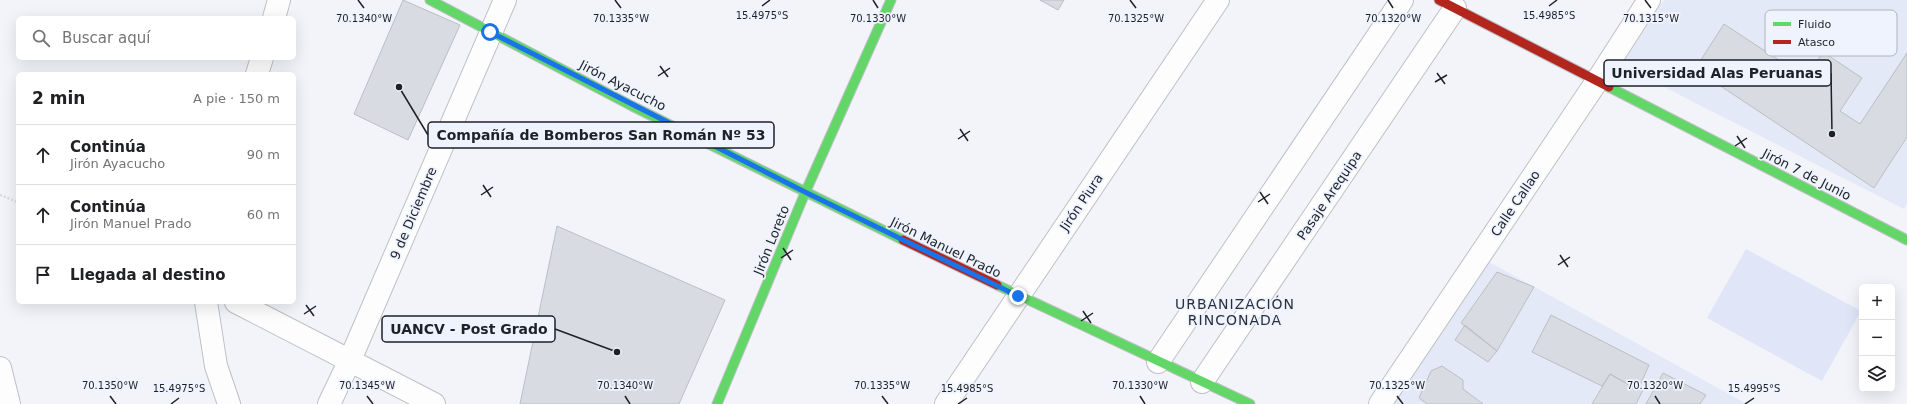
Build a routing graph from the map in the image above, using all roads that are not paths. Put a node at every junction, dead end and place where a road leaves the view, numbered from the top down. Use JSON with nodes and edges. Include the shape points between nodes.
{"nodes":[{"id":1,"x":279,"y":0,"type":"edge"},
{"id":2,"x":430,"y":0,"type":"edge"},
{"id":3,"x":505,"y":0,"type":"edge"},
{"id":4,"x":891,"y":0,"type":"edge"},
{"id":5,"x":1218,"y":0,"type":"edge"},
{"id":6,"x":1402,"y":0,"type":"edge"},
{"id":7,"x":1648,"y":0,"type":"edge"},
{"id":8,"x":1447,"y":4,"type":"edge"},
{"id":9,"x":275,"y":16,"type":"edge"},
{"id":10,"x":490,"y":32,"type":"junction"},
{"id":11,"x":261,"y":60,"type":"edge"},
{"id":12,"x":258,"y":72,"type":"edge"},
{"id":13,"x":1597,"y":81,"type":"junction"},
{"id":14,"x":805,"y":192,"type":"junction"},
{"id":15,"x":1907,"y":240,"type":"edge"},
{"id":16,"x":1018,"y":296,"type":"junction"},
{"id":17,"x":206,"y":304,"type":"edge"},
{"id":18,"x":240,"y":304,"type":"edge"},
{"id":19,"x":350,"y":360,"type":"junction"},
{"id":20,"x":1158,"y":362,"type":"junction"},
{"id":21,"x":0,"y":368,"type":"edge"},
{"id":22,"x":1202,"y":382,"type":"junction"},
{"id":23,"x":9,"y":404,"type":"edge"},
{"id":24,"x":229,"y":404,"type":"edge"},
{"id":25,"x":329,"y":404,"type":"edge"},
{"id":26,"x":434,"y":404,"type":"edge"},
{"id":27,"x":717,"y":404,"type":"edge"},
{"id":28,"x":946,"y":404,"type":"edge"},
{"id":29,"x":1250,"y":404,"type":"edge"},
{"id":30,"x":1380,"y":404,"type":"edge"}],
"edges":[{"from":1,"to":9,"type":"street"},
{"from":2,"to":10,"type":"street","name":"Jirón Ayacucho"},
{"from":3,"to":10,"type":"street","name":"9 de Diciembre"},
{"from":4,"to":14,"type":"street","name":"Jirón Loreto"},
{"from":5,"to":16,"type":"street","name":"Jirón Piura"},
{"from":6,"to":20,"type":"street"},
{"from":7,"to":13,"type":"street","name":"Calle Callao"},
{"from":8,"to":13,"type":"street","name":"Jirón 7 de Junio"},
{"from":8,"to":22,"type":"street","name":"Pasaje Arequipa"},
{"from":10,"to":14,"type":"street","name":"Jirón Ayacucho"},
{"from":10,"to":19,"type":"street","name":"9 de Diciembre"},
{"from":11,"to":12,"type":"street"},
{"from":13,"to":15,"type":"street","name":"Jirón 7 de Junio"},
{"from":13,"to":30,"type":"street","name":"Calle Callao"},
{"from":14,"to":16,"type":"street","name":"Jirón Manuel Prado"},
{"from":14,"to":27,"type":"street","name":"Jirón Loreto"},
{"from":16,"to":20,"type":"street","name":"Jirón Manuel Prado"},
{"from":16,"to":28,"type":"street","name":"Jirón Piura"},
{"from":17,"to":24,"type":"street","via":[[216,366]]},
{"from":18,"to":19,"type":"street"},
{"from":19,"to":25,"type":"street","name":"9 de Diciembre"},
{"from":19,"to":26,"type":"street"},
{"from":20,"to":22,"type":"street","name":"Jirón Manuel Prado"},
{"from":21,"to":23,"type":"street"},
{"from":22,"to":29,"type":"street","name":"Jirón Manuel Prado"}]}
